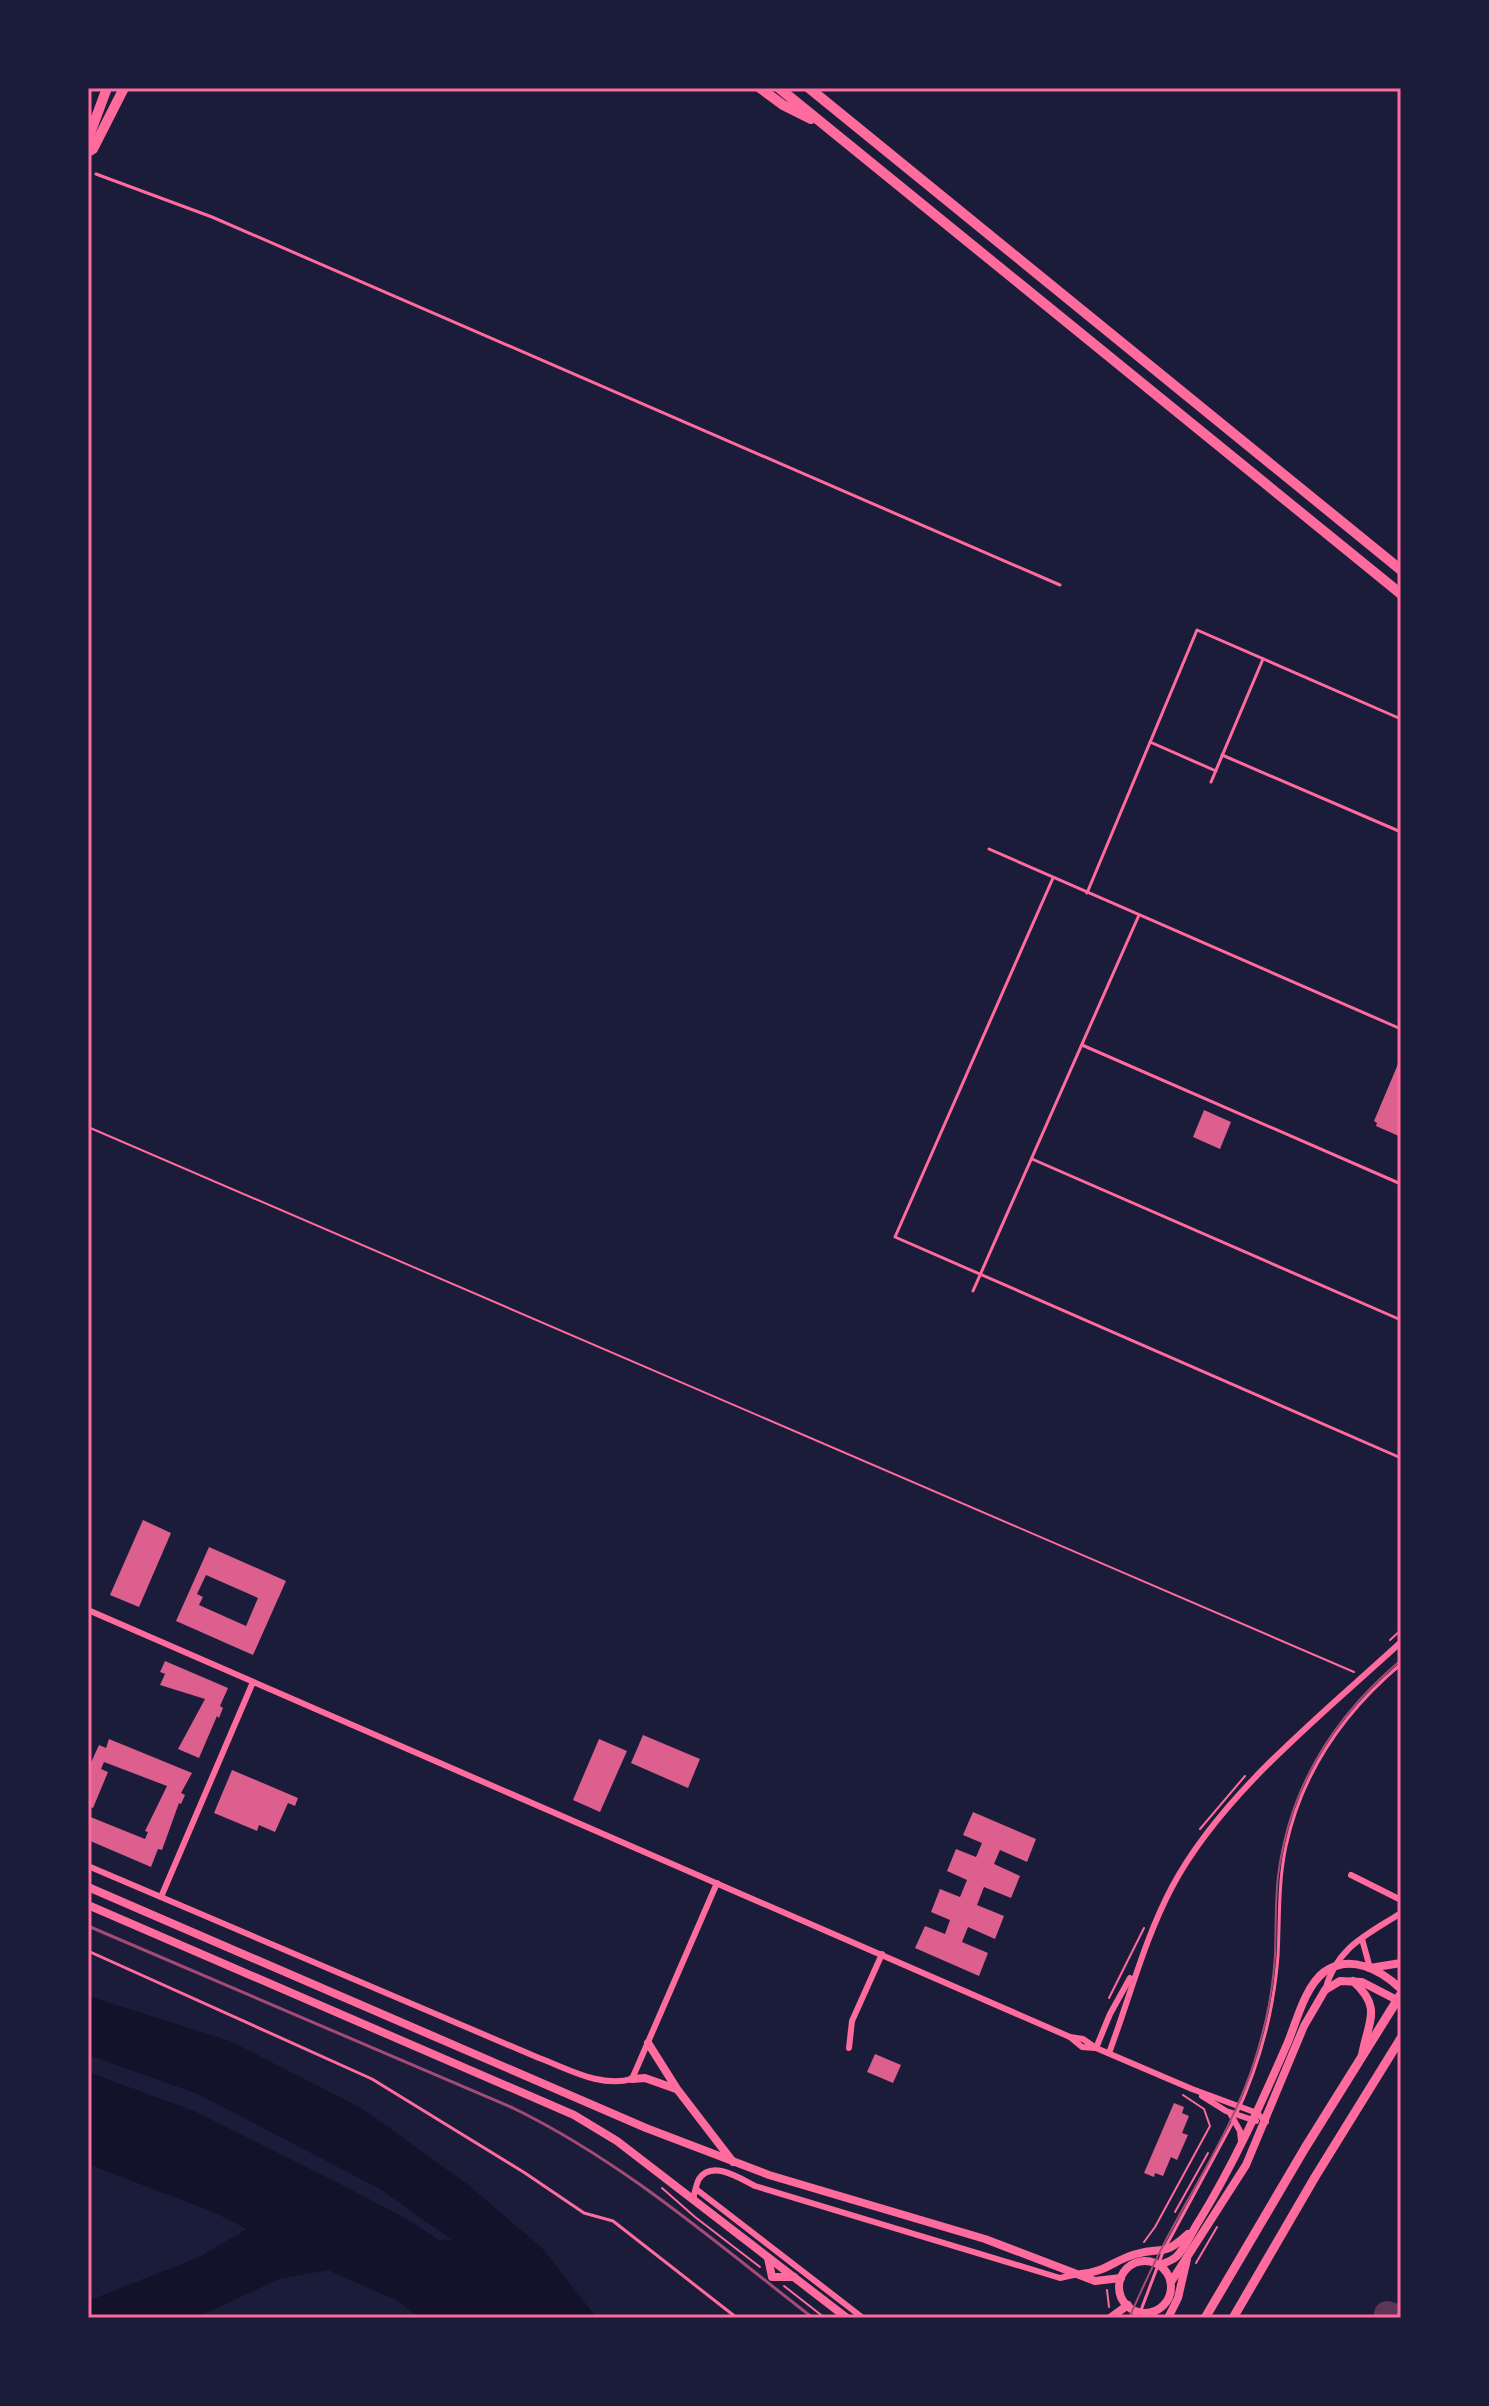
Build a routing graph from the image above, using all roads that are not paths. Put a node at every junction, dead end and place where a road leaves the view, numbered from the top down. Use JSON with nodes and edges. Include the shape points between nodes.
{"nodes":[{"id":1,"x":107,"y":88,"type":"edge"},
{"id":2,"x":124,"y":88,"type":"edge"},
{"id":3,"x":760,"y":88,"type":"edge"},
{"id":4,"x":779,"y":88,"type":"edge"},
{"id":5,"x":812,"y":88,"type":"edge"},
{"id":6,"x":830,"y":130,"type":"junction"},
{"id":7,"x":88,"y":139,"type":"edge"},
{"id":8,"x":88,"y":152,"type":"edge"},
{"id":9,"x":96,"y":174,"type":"dead end"},
{"id":10,"x":1401,"y":570,"type":"edge"},
{"id":11,"x":1060,"y":585,"type":"dead end"},
{"id":12,"x":1401,"y":594,"type":"edge"},
{"id":13,"x":1263,"y":659,"type":"junction"},
{"id":14,"x":1401,"y":719,"type":"edge"},
{"id":15,"x":1150,"y":742,"type":"junction"},
{"id":16,"x":1222,"y":755,"type":"junction"},
{"id":17,"x":1216,"y":771,"type":"junction"},
{"id":18,"x":1211,"y":782,"type":"dead end"},
{"id":19,"x":1401,"y":832,"type":"edge"},
{"id":20,"x":989,"y":849,"type":"dead end"},
{"id":21,"x":1053,"y":878,"type":"junction"},
{"id":22,"x":1087,"y":893,"type":"junction"},
{"id":23,"x":1139,"y":915,"type":"junction"},
{"id":24,"x":1401,"y":1029,"type":"edge"},
{"id":25,"x":1082,"y":1045,"type":"junction"},
{"id":26,"x":1032,"y":1159,"type":"junction"},
{"id":27,"x":1401,"y":1184,"type":"edge"},
{"id":28,"x":981,"y":1275,"type":"junction"},
{"id":29,"x":973,"y":1291,"type":"dead end"},
{"id":30,"x":1401,"y":1320,"type":"edge"},
{"id":31,"x":1401,"y":1458,"type":"edge"},
{"id":32,"x":88,"y":1610,"type":"edge"},
{"id":33,"x":1401,"y":1642,"type":"edge"},
{"id":34,"x":1401,"y":1664,"type":"edge"},
{"id":35,"x":253,"y":1682,"type":"junction"},
{"id":36,"x":88,"y":1866,"type":"edge"},
{"id":37,"x":1351,"y":1875,"type":"dead end"},
{"id":38,"x":717,"y":1883,"type":"junction"},
{"id":39,"x":88,"y":1887,"type":"edge"},
{"id":40,"x":161,"y":1897,"type":"junction"},
{"id":41,"x":1401,"y":1900,"type":"edge"},
{"id":42,"x":88,"y":1905,"type":"edge"},
{"id":43,"x":1401,"y":1913,"type":"edge"},
{"id":44,"x":1362,"y":1939,"type":"junction"},
{"id":45,"x":88,"y":1951,"type":"edge"},
{"id":46,"x":882,"y":1954,"type":"junction"},
{"id":47,"x":1401,"y":1963,"type":"edge"},
{"id":48,"x":1137,"y":1965,"type":"junction"},
{"id":49,"x":1331,"y":1968,"type":"junction"},
{"id":50,"x":1370,"y":1968,"type":"junction"},
{"id":51,"x":1353,"y":1981,"type":"junction"},
{"id":52,"x":1325,"y":1990,"type":"junction"},
{"id":53,"x":1400,"y":1996,"type":"edge"},
{"id":54,"x":1401,"y":2038,"type":"edge"},
{"id":55,"x":648,"y":2043,"type":"junction"},
{"id":56,"x":849,"y":2048,"type":"dead end"},
{"id":57,"x":1096,"y":2048,"type":"junction"},
{"id":58,"x":1109,"y":2053,"type":"junction"},
{"id":59,"x":1362,"y":2055,"type":"junction"},
{"id":60,"x":632,"y":2079,"type":"junction"},
{"id":61,"x":677,"y":2089,"type":"junction"},
{"id":62,"x":1192,"y":2089,"type":"junction"},
{"id":63,"x":1241,"y":2106,"type":"junction"},
{"id":64,"x":1233,"y":2116,"type":"junction"},
{"id":65,"x":1255,"y":2117,"type":"junction"},
{"id":66,"x":1266,"y":2122,"type":"junction"},
{"id":67,"x":1242,"y":2145,"type":"junction"},
{"id":68,"x":733,"y":2162,"type":"junction"},
{"id":69,"x":694,"y":2194,"type":"junction"},
{"id":70,"x":1195,"y":2228,"type":"junction"},
{"id":71,"x":1163,"y":2252,"type":"junction"},
{"id":72,"x":1188,"y":2254,"type":"junction"},
{"id":73,"x":768,"y":2257,"type":"junction"},
{"id":74,"x":1160,"y":2265,"type":"junction"},
{"id":75,"x":1078,"y":2274,"type":"junction"},
{"id":76,"x":794,"y":2277,"type":"junction"},
{"id":77,"x":1121,"y":2278,"type":"junction"},
{"id":78,"x":1171,"y":2282,"type":"junction"},
{"id":79,"x":1128,"y":2305,"type":"junction"},
{"id":80,"x":1158,"y":2314,"type":"edge"},
{"id":81,"x":1142,"y":2315,"type":"edge"},
{"id":82,"x":737,"y":2318,"type":"edge"},
{"id":83,"x":847,"y":2318,"type":"edge"},
{"id":84,"x":863,"y":2318,"type":"edge"},
{"id":85,"x":1110,"y":2318,"type":"edge"},
{"id":86,"x":1168,"y":2318,"type":"edge"},
{"id":87,"x":1205,"y":2318,"type":"edge"},
{"id":88,"x":1233,"y":2318,"type":"edge"}],
"edges":[{"from":1,"to":7,"type":"highway"},
{"from":2,"to":8,"type":"highway"},
{"from":3,"to":6,"type":"highway"},
{"from":4,"to":6,"type":"highway"},
{"from":5,"to":10,"type":"highway"},
{"from":6,"to":12,"type":"highway"},
{"from":9,"to":11,"type":"lane","via":[[212,217]]},
{"from":13,"to":14,"type":"lane"},
{"from":13,"to":15,"type":"lane","via":[[1197,630]]},
{"from":13,"to":16,"type":"lane"},
{"from":15,"to":17,"type":"lane"},
{"from":15,"to":22,"type":"lane"},
{"from":16,"to":17,"type":"lane"},
{"from":16,"to":19,"type":"lane"},
{"from":17,"to":18,"type":"lane"},
{"from":20,"to":21,"type":"lane"},
{"from":21,"to":22,"type":"lane"},
{"from":21,"to":28,"type":"lane","via":[[895,1237]]},
{"from":22,"to":23,"type":"lane"},
{"from":23,"to":24,"type":"lane"},
{"from":23,"to":25,"type":"lane"},
{"from":25,"to":26,"type":"lane"},
{"from":25,"to":27,"type":"lane"},
{"from":26,"to":28,"type":"lane"},
{"from":26,"to":30,"type":"lane"},
{"from":28,"to":29,"type":"lane"},
{"from":28,"to":31,"type":"lane"},
{"from":32,"to":35,"type":"street"},
{"from":33,"to":48,"type":"street","via":[[1214,1823],[1172,1887]]},
{"from":34,"to":63,"type":"lane","via":[[1341,1724],[1300,1797],[1281,1875],[1269,2018]]},
{"from":35,"to":38,"type":"street"},
{"from":35,"to":40,"type":"street"},
{"from":36,"to":40,"type":"street"},
{"from":37,"to":41,"type":"street"},
{"from":38,"to":46,"type":"street"},
{"from":38,"to":55,"type":"street"},
{"from":39,"to":68,"type":"main road"},
{"from":40,"to":60,"type":"street","via":[[539,2058],[602,2081]]},
{"from":42,"to":69,"type":"main road","via":[[574,2115]]},
{"from":43,"to":44,"type":"street"},
{"from":44,"to":49,"type":"street"},
{"from":44,"to":50,"type":"street"},
{"from":45,"to":82,"type":"lane","via":[[372,2079],[584,2213],[613,2221]]},
{"from":46,"to":56,"type":"street","via":[[852,2021]]},
{"from":46,"to":57,"type":"street"},
{"from":47,"to":50,"type":"main road"},
{"from":48,"to":57,"type":"street"},
{"from":48,"to":58,"type":"street"},
{"from":49,"to":50,"type":"main road"},
{"from":49,"to":52,"type":"street"},
{"from":49,"to":65,"type":"main road","via":[[1310,1992]]},
{"from":50,"to":53,"type":"main road"},
{"from":51,"to":52,"type":"main road"},
{"from":51,"to":53,"type":"main road"},
{"from":51,"to":59,"type":"main road","via":[[1368,1996],[1373,2013]]},
{"from":52,"to":66,"type":"main road","via":[[1304,2026]]},
{"from":53,"to":59,"type":"main road"},
{"from":54,"to":88,"type":"main road"},
{"from":55,"to":60,"type":"street"},
{"from":55,"to":61,"type":"main road"},
{"from":57,"to":58,"type":"street"},
{"from":58,"to":62,"type":"street"},
{"from":59,"to":87,"type":"main road"},
{"from":60,"to":61,"type":"main road"},
{"from":61,"to":68,"type":"main road"},
{"from":62,"to":63,"type":"street"},
{"from":62,"to":64,"type":"street"},
{"from":63,"to":64,"type":"lane"},
{"from":63,"to":65,"type":"street"},
{"from":64,"to":65,"type":"street"},
{"from":64,"to":67,"type":"street"},
{"from":64,"to":71,"type":"lane"},
{"from":65,"to":66,"type":"street"},
{"from":65,"to":67,"type":"main road"},
{"from":66,"to":72,"type":"main road","via":[[1229,2195]]},
{"from":67,"to":70,"type":"main road"},
{"from":68,"to":75,"type":"main road","via":[[985,2239]]},
{"from":69,"to":73,"type":"main road"},
{"from":69,"to":75,"type":"street","via":[[699,2179],[717,2170],[1060,2278]]},
{"from":69,"to":84,"type":"street"},
{"from":70,"to":71,"type":"main road"},
{"from":70,"to":74,"type":"main road","via":[[1176,2257]]},
{"from":71,"to":74,"type":"lane"},
{"from":71,"to":75,"type":"main road","via":[[1132,2255],[1102,2271]]},
{"from":72,"to":78,"type":"main road"},
{"from":72,"to":86,"type":"main road"},
{"from":73,"to":76,"type":"main road"},
{"from":73,"to":76,"type":"main road","via":[[772,2277]]},
{"from":74,"to":77,"type":"main road","via":[[1137,2262]]},
{"from":74,"to":78,"type":"main road"},
{"from":74,"to":81,"type":"lane"},
{"from":75,"to":77,"type":"main road","via":[[1105,2282]]},
{"from":76,"to":83,"type":"main road"},
{"from":77,"to":79,"type":"main road"},
{"from":78,"to":80,"type":"main road","via":[[1170,2296]]},
{"from":79,"to":81,"type":"main road"},
{"from":79,"to":85,"type":"main road"},
{"from":80,"to":81,"type":"main road"}]}
